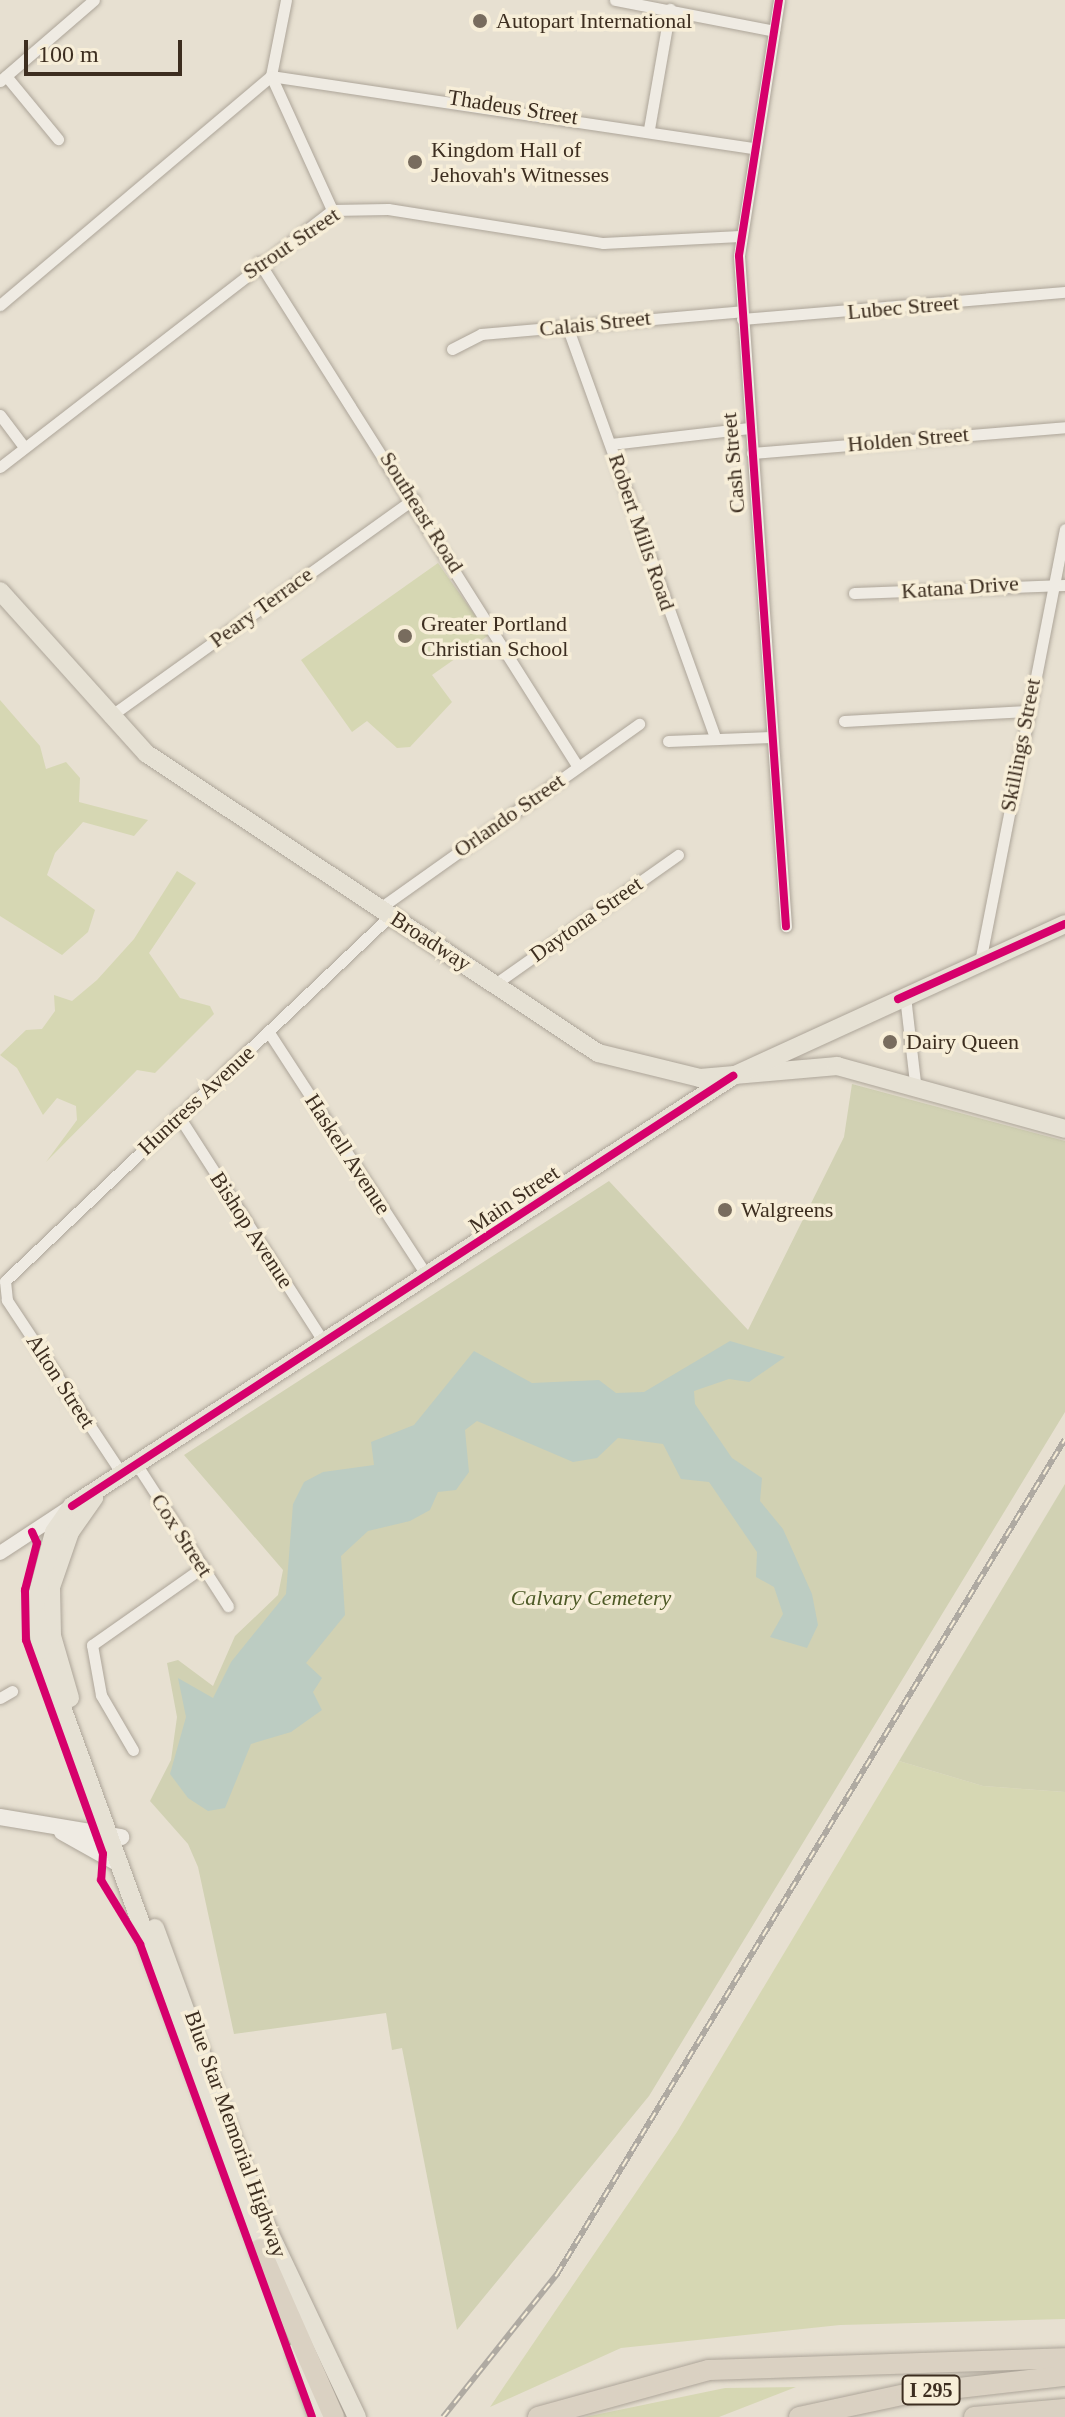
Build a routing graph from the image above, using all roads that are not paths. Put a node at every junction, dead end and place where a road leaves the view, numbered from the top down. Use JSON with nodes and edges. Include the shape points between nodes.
{"nodes":[{"id":1,"x":94,"y":0,"type":"edge"},
{"id":2,"x":286,"y":0,"type":"edge"},
{"id":3,"x":615,"y":0,"type":"edge"},
{"id":4,"x":779,"y":0,"type":"edge"},
{"id":5,"x":670,"y":9,"type":"junction"},
{"id":6,"x":774,"y":31,"type":"junction"},
{"id":7,"x":271,"y":76,"type":"junction"},
{"id":8,"x":3,"y":78,"type":"edge"},
{"id":9,"x":649,"y":129,"type":"junction"},
{"id":10,"x":58,"y":139,"type":"dead end"},
{"id":11,"x":754,"y":148,"type":"junction"},
{"id":12,"x":332,"y":210,"type":"junction"},
{"id":13,"x":740,"y":236,"type":"junction"},
{"id":14,"x":259,"y":262,"type":"junction"},
{"id":15,"x":1065,"y":292,"type":"edge"},
{"id":16,"x":0,"y":305,"type":"edge"},
{"id":17,"x":742,"y":315,"type":"junction"},
{"id":18,"x":567,"y":326,"type":"junction"},
{"id":19,"x":452,"y":349,"type":"dead end"},
{"id":20,"x":0,"y":415,"type":"edge"},
{"id":21,"x":1065,"y":427,"type":"edge"},
{"id":22,"x":749,"y":428,"type":"junction"},
{"id":23,"x":611,"y":444,"type":"junction"},
{"id":24,"x":23,"y":445,"type":"junction"},
{"id":25,"x":752,"y":453,"type":"junction"},
{"id":26,"x":0,"y":467,"type":"edge"},
{"id":27,"x":414,"y":499,"type":"junction"},
{"id":28,"x":1065,"y":529,"type":"edge"},
{"id":29,"x":1059,"y":583,"type":"edge"},
{"id":30,"x":854,"y":593,"type":"dead end"},
{"id":31,"x":2,"y":598,"type":"edge"},
{"id":32,"x":1027,"y":711,"type":"junction"},
{"id":33,"x":109,"y":717,"type":"junction"},
{"id":34,"x":844,"y":721,"type":"dead end"},
{"id":35,"x":639,"y":724,"type":"dead end"},
{"id":36,"x":771,"y":737,"type":"junction"},
{"id":37,"x":715,"y":738,"type":"junction"},
{"id":38,"x":668,"y":741,"type":"dead end"},
{"id":39,"x":578,"y":767,"type":"junction"},
{"id":40,"x":678,"y":855,"type":"dead end"},
{"id":41,"x":385,"y":911,"type":"junction"},
{"id":42,"x":1065,"y":924,"type":"edge"},
{"id":43,"x":786,"y":926,"type":"dead end"},
{"id":44,"x":980,"y":962,"type":"junction"},
{"id":45,"x":495,"y":984,"type":"junction"},
{"id":46,"x":905,"y":996,"type":"junction"},
{"id":47,"x":268,"y":1031,"type":"junction"},
{"id":48,"x":733,"y":1076,"type":"junction"},
{"id":49,"x":915,"y":1082,"type":"junction"},
{"id":50,"x":948,"y":1093,"type":"junction"},
{"id":51,"x":178,"y":1115,"type":"junction"},
{"id":52,"x":1065,"y":1122,"type":"edge"},
{"id":53,"x":1065,"y":1129,"type":"edge"},
{"id":54,"x":428,"y":1277,"type":"junction"},
{"id":55,"x":4,"y":1286,"type":"joint"},
{"id":56,"x":325,"y":1344,"type":"junction"},
{"id":57,"x":124,"y":1473,"type":"junction"},
{"id":58,"x":72,"y":1506,"type":"junction"},
{"id":59,"x":0,"y":1553,"type":"edge"},
{"id":60,"x":203,"y":1567,"type":"junction"},
{"id":61,"x":228,"y":1606,"type":"dead end"},
{"id":62,"x":12,"y":1691,"type":"dead end"},
{"id":63,"x":0,"y":1698,"type":"edge"},
{"id":64,"x":133,"y":1750,"type":"dead end"},
{"id":65,"x":0,"y":1817,"type":"edge"},
{"id":66,"x":61,"y":1831,"type":"junction"},
{"id":67,"x":114,"y":1835,"type":"junction"},
{"id":68,"x":119,"y":1864,"type":"junction"},
{"id":69,"x":260,"y":2249,"type":"junction"},
{"id":70,"x":1065,"y":2358,"type":"edge"},
{"id":71,"x":1065,"y":2376,"type":"edge"},
{"id":72,"x":1065,"y":2409,"type":"edge"},
{"id":73,"x":318,"y":2417,"type":"edge"},
{"id":74,"x":334,"y":2417,"type":"edge"},
{"id":75,"x":357,"y":2417,"type":"edge"},
{"id":76,"x":538,"y":2417,"type":"edge"},
{"id":77,"x":799,"y":2417,"type":"edge"},
{"id":78,"x":974,"y":2417,"type":"edge"}],
"edges":[{"from":1,"to":8,"type":"street"},
{"from":2,"to":7,"type":"street"},
{"from":3,"to":5,"type":"street"},
{"from":4,"to":6,"type":"street","name":"Cash Street"},
{"from":5,"to":6,"type":"street"},
{"from":5,"to":9,"type":"street"},
{"from":6,"to":11,"type":"street","name":"Cash Street"},
{"from":7,"to":9,"type":"street","name":"Thadeus Street"},
{"from":7,"to":12,"type":"street"},
{"from":7,"to":16,"type":"street"},
{"from":8,"to":10,"type":"street"},
{"from":9,"to":11,"type":"street","name":"Thadeus Street"},
{"from":11,"to":13,"type":"street","name":"Cash Street"},
{"from":12,"to":13,"type":"street","name":"Strout Street","via":[[388,209],[603,243]]},
{"from":12,"to":14,"type":"street","name":"Strout Street"},
{"from":13,"to":17,"type":"street","name":"Cash Street"},
{"from":14,"to":24,"type":"street","name":"Strout Street"},
{"from":14,"to":27,"type":"street","name":"Southeast Road"},
{"from":15,"to":17,"type":"street","name":"Lubec Street"},
{"from":17,"to":18,"type":"street","name":"Calais Street"},
{"from":17,"to":22,"type":"street","name":"Cash Street"},
{"from":18,"to":19,"type":"street","name":"Calais Street","via":[[481,334]]},
{"from":18,"to":23,"type":"street","name":"Robert Mills Road"},
{"from":20,"to":24,"type":"street"},
{"from":21,"to":25,"type":"street","name":"Holden Street"},
{"from":22,"to":23,"type":"street"},
{"from":22,"to":25,"type":"street","name":"Cash Street"},
{"from":23,"to":37,"type":"street","name":"Robert Mills Road"},
{"from":24,"to":26,"type":"street","name":"Strout Street"},
{"from":25,"to":36,"type":"street","name":"Cash Street"},
{"from":27,"to":33,"type":"street","name":"Peary Terrace"},
{"from":27,"to":39,"type":"street","name":"Southeast Road"},
{"from":28,"to":29,"type":"street","name":"Skillings Street"},
{"from":29,"to":30,"type":"street","name":"Katana Drive"},
{"from":29,"to":32,"type":"street","name":"Skillings Street"},
{"from":31,"to":33,"type":"main road","name":"Broadway"},
{"from":32,"to":34,"type":"street"},
{"from":32,"to":44,"type":"street","name":"Skillings Street"},
{"from":33,"to":41,"type":"main road","name":"Broadway","via":[[147,754]]},
{"from":35,"to":39,"type":"street","name":"Orlando Street"},
{"from":36,"to":37,"type":"street"},
{"from":36,"to":43,"type":"street","name":"Cash Street"},
{"from":37,"to":38,"type":"street"},
{"from":39,"to":41,"type":"street","name":"Orlando Street"},
{"from":40,"to":45,"type":"street","name":"Daytona Street"},
{"from":41,"to":45,"type":"main road","name":"Broadway"},
{"from":41,"to":47,"type":"street","name":"Huntress Avenue"},
{"from":42,"to":44,"type":"main road","name":"Main Street"},
{"from":44,"to":46,"type":"main road","name":"Main Street"},
{"from":45,"to":48,"type":"main road","name":"Broadway","via":[[621,1063],[682,1076]]},
{"from":46,"to":48,"type":"main road","name":"Main Street"},
{"from":46,"to":49,"type":"street"},
{"from":47,"to":51,"type":"street","name":"Huntress Avenue"},
{"from":47,"to":54,"type":"street","name":"Haskell Avenue"},
{"from":48,"to":49,"type":"main road","name":"Broadway","via":[[817,1064]]},
{"from":48,"to":54,"type":"main road","name":"Main Street"},
{"from":49,"to":50,"type":"main road","name":"Broadway"},
{"from":50,"to":52,"type":"main road","name":"Broadway"},
{"from":50,"to":53,"type":"main road","name":"Broadway"},
{"from":51,"to":55,"type":"street","name":"Huntress Avenue"},
{"from":51,"to":56,"type":"street","name":"Bishop Avenue"},
{"from":54,"to":56,"type":"main road","name":"Main Street"},
{"from":55,"to":57,"type":"street","name":"Alton Street"},
{"from":56,"to":57,"type":"main road","name":"Main Street"},
{"from":57,"to":58,"type":"main road","name":"Main Street"},
{"from":57,"to":60,"type":"street","name":"Cox Street"},
{"from":57,"to":67,"type":"main road","name":"Blue Star Memorial Highway","via":[[70,1532],[49,1603],[63,1679]]},
{"from":58,"to":59,"type":"street","name":"Main Street"},
{"from":58,"to":67,"type":"main road","name":"Blue Star Memorial Highway","via":[[45,1554],[36,1628]]},
{"from":60,"to":61,"type":"street","name":"Cox Street"},
{"from":60,"to":64,"type":"street","via":[[92,1645],[101,1695]]},
{"from":62,"to":63,"type":"street"},
{"from":65,"to":66,"type":"main road"},
{"from":66,"to":67,"type":"main road"},
{"from":66,"to":68,"type":"main road"},
{"from":67,"to":68,"type":"main road","name":"Blue Star Memorial Highway"},
{"from":67,"to":75,"type":"main road","name":"Blue Star Memorial Highway","via":[[260,2213]]},
{"from":68,"to":69,"type":"main road","name":"Blue Star Memorial Highway"},
{"from":69,"to":73,"type":"main road","name":"Blue Star Memorial Highway"},
{"from":69,"to":74,"type":"highway"},
{"from":70,"to":76,"type":"highway","via":[[709,2370]]},
{"from":71,"to":77,"type":"highway","number":"I 295","via":[[906,2394]]},
{"from":72,"to":78,"type":"highway","number":"I 295"}]}
